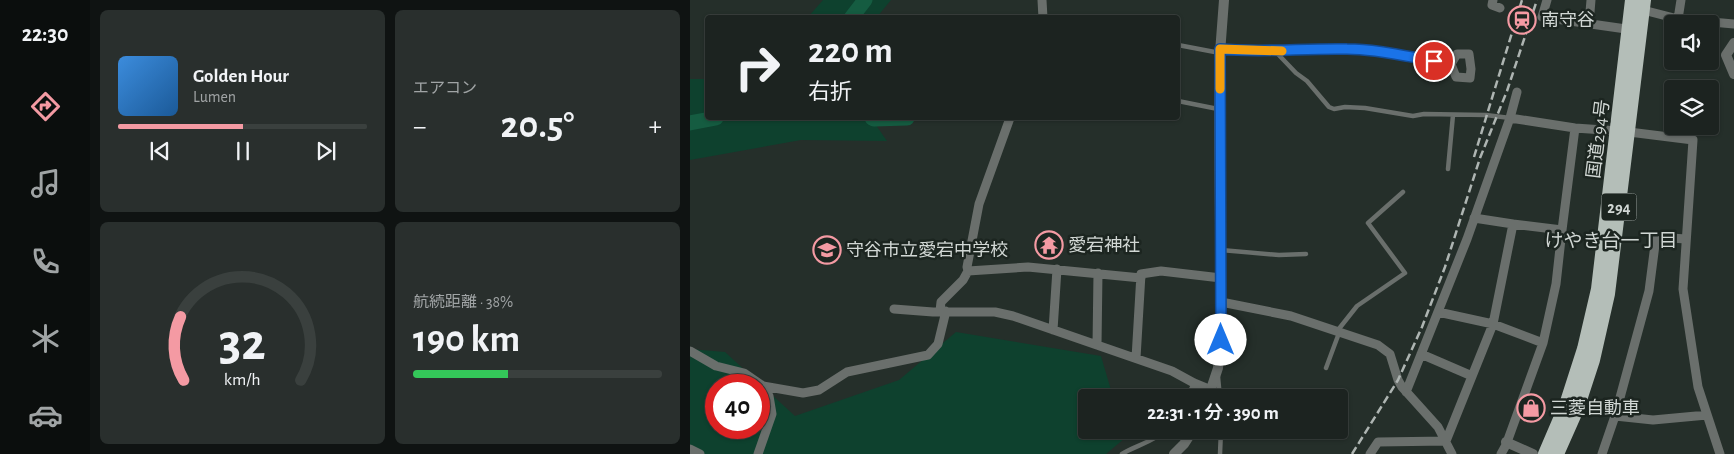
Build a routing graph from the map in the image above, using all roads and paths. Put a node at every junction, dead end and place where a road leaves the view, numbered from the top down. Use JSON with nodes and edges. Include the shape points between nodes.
{"nodes":[{"id":1,"x":1042,"y":0,"type":"edge"},
{"id":2,"x":1224,"y":0,"type":"edge"},
{"id":3,"x":1493,"y":0,"type":"edge"},
{"id":4,"x":1547,"y":0,"type":"edge"},
{"id":5,"x":1591,"y":0,"type":"edge"},
{"id":6,"x":1632,"y":0,"type":"edge"},
{"id":7,"x":1682,"y":0,"type":"edge"},
{"id":8,"x":1644,"y":5,"type":"edge"},
{"id":9,"x":1500,"y":8,"type":"dead end"},
{"id":10,"x":1043,"y":15,"type":"edge"},
{"id":11,"x":1668,"y":15,"type":"edge"},
{"id":12,"x":1679,"y":15,"type":"edge"},
{"id":13,"x":1719,"y":23,"type":"edge"},
{"id":14,"x":1589,"y":24,"type":"junction"},
{"id":15,"x":1734,"y":24,"type":"edge"},
{"id":16,"x":1634,"y":30,"type":"junction"},
{"id":17,"x":1734,"y":43,"type":"edge"},
{"id":18,"x":1180,"y":45,"type":"edge"},
{"id":19,"x":1220,"y":51,"type":"junction"},
{"id":20,"x":1275,"y":51,"type":"junction"},
{"id":21,"x":1451,"y":64,"type":"dead end"},
{"id":22,"x":1734,"y":74,"type":"edge"},
{"id":23,"x":1517,"y":92,"type":"dead end"},
{"id":24,"x":1180,"y":101,"type":"edge"},
{"id":25,"x":1220,"y":109,"type":"junction"},
{"id":26,"x":1452,"y":115,"type":"junction"},
{"id":27,"x":1510,"y":118,"type":"junction"},
{"id":28,"x":1009,"y":120,"type":"edge"},
{"id":29,"x":1575,"y":128,"type":"junction"},
{"id":30,"x":1623,"y":132,"type":"junction"},
{"id":31,"x":1448,"y":169,"type":"dead end"},
{"id":32,"x":1403,"y":192,"type":"dead end"},
{"id":33,"x":1474,"y":218,"type":"junction"},
{"id":34,"x":1513,"y":224,"type":"junction"},
{"id":35,"x":1562,"y":230,"type":"junction"},
{"id":36,"x":1686,"y":239,"type":"junction"},
{"id":37,"x":1221,"y":250,"type":"junction"},
{"id":38,"x":1306,"y":254,"type":"dead end"},
{"id":39,"x":1056,"y":269,"type":"junction"},
{"id":40,"x":968,"y":271,"type":"junction"},
{"id":41,"x":1098,"y":273,"type":"junction"},
{"id":42,"x":1141,"y":278,"type":"junction"},
{"id":43,"x":1221,"y":278,"type":"junction"},
{"id":44,"x":1221,"y":302,"type":"junction"},
{"id":45,"x":894,"y":309,"type":"dead end"},
{"id":46,"x":943,"y":311,"type":"junction"},
{"id":47,"x":1438,"y":312,"type":"junction"},
{"id":48,"x":1493,"y":324,"type":"junction"},
{"id":49,"x":1053,"y":330,"type":"junction"},
{"id":50,"x":1339,"y":331,"type":"junction"},
{"id":51,"x":1543,"y":343,"type":"junction"},
{"id":52,"x":1097,"y":344,"type":"junction"},
{"id":53,"x":690,"y":351,"type":"edge"},
{"id":54,"x":1421,"y":354,"type":"junction"},
{"id":55,"x":1136,"y":358,"type":"junction"},
{"id":56,"x":1218,"y":368,"type":"junction"},
{"id":57,"x":1326,"y":368,"type":"dead end"},
{"id":58,"x":745,"y":374,"type":"edge"},
{"id":59,"x":1472,"y":376,"type":"junction"},
{"id":60,"x":1194,"y":384,"type":"junction"},
{"id":61,"x":770,"y":387,"type":"edge"},
{"id":62,"x":1192,"y":389,"type":"edge"},
{"id":63,"x":1202,"y":389,"type":"edge"},
{"id":64,"x":1212,"y":389,"type":"edge"},
{"id":65,"x":1219,"y":389,"type":"edge"},
{"id":66,"x":1406,"y":392,"type":"junction"},
{"id":67,"x":770,"y":402,"type":"edge"},
{"id":68,"x":1707,"y":415,"type":"junction"},
{"id":69,"x":1614,"y":416,"type":"junction"},
{"id":70,"x":770,"y":420,"type":"edge"},
{"id":71,"x":763,"y":439,"type":"edge"},
{"id":72,"x":1154,"y":439,"type":"edge"},
{"id":73,"x":1184,"y":439,"type":"edge"},
{"id":74,"x":1220,"y":439,"type":"edge"},
{"id":75,"x":1446,"y":441,"type":"junction"},
{"id":76,"x":1506,"y":442,"type":"junction"},
{"id":77,"x":690,"y":449,"type":"edge"},
{"id":78,"x":700,"y":454,"type":"edge"},
{"id":79,"x":758,"y":454,"type":"edge"},
{"id":80,"x":1122,"y":454,"type":"edge"},
{"id":81,"x":1174,"y":454,"type":"edge"},
{"id":82,"x":1220,"y":454,"type":"edge"},
{"id":83,"x":1370,"y":454,"type":"edge"},
{"id":84,"x":1452,"y":454,"type":"edge"},
{"id":85,"x":1501,"y":454,"type":"edge"},
{"id":86,"x":1533,"y":454,"type":"edge"},
{"id":87,"x":1545,"y":454,"type":"edge"},
{"id":88,"x":1557,"y":454,"type":"edge"},
{"id":89,"x":1602,"y":454,"type":"edge"},
{"id":90,"x":1720,"y":454,"type":"edge"}],
"edges":[{"from":1,"to":10,"type":"street"},
{"from":2,"to":19,"type":"street"},
{"from":3,"to":9,"type":"street","via":[[1492,5]]},
{"from":4,"to":14,"type":"street","via":[[1542,17]]},
{"from":5,"to":14,"type":"street"},
{"from":6,"to":16,"type":"highway","name":"国道294号","number":"294"},
{"from":7,"to":12,"type":"street"},
{"from":8,"to":11,"type":"street"},
{"from":8,"to":16,"type":"highway","name":"国道294号","number":"294"},
{"from":13,"to":15,"type":"street"},
{"from":14,"to":16,"type":"street"},
{"from":16,"to":30,"type":"highway","name":"国道294号","number":"294"},
{"from":17,"to":22,"type":"street","via":[[1726,55]]},
{"from":18,"to":19,"type":"lane"},
{"from":19,"to":20,"type":"street"},
{"from":19,"to":25,"type":"street"},
{"from":20,"to":21,"type":"street","via":[[1365,50]]},
{"from":20,"to":26,"type":"lane","via":[[1334,109],[1365,108],[1413,116]]},
{"from":23,"to":27,"type":"street"},
{"from":24,"to":25,"type":"lane"},
{"from":25,"to":37,"type":"street"},
{"from":26,"to":27,"type":"lane"},
{"from":26,"to":31,"type":"lane"},
{"from":27,"to":29,"type":"street"},
{"from":27,"to":33,"type":"street"},
{"from":28,"to":40,"type":"street","via":[[979,204]]},
{"from":29,"to":30,"type":"street"},
{"from":29,"to":35,"type":"street"},
{"from":30,"to":36,"type":"street","via":[[1692,140]]},
{"from":30,"to":87,"type":"highway","name":"国道294号","number":"294","via":[[1598,289],[1584,349],[1566,405]]},
{"from":30,"to":88,"type":"highway","name":"国道294号","number":"294","via":[[1608,294],[1593,360]]},
{"from":32,"to":50,"type":"lane","via":[[1368,223],[1405,272],[1357,306]]},
{"from":33,"to":34,"type":"street"},
{"from":33,"to":47,"type":"street"},
{"from":34,"to":35,"type":"street"},
{"from":34,"to":48,"type":"street"},
{"from":35,"to":51,"type":"street","via":[[1556,284]]},
{"from":36,"to":68,"type":"street","via":[[1683,289],[1698,387]]},
{"from":36,"to":69,"type":"street","via":[[1656,237],[1649,291]]},
{"from":37,"to":38,"type":"lane"},
{"from":37,"to":43,"type":"street"},
{"from":39,"to":40,"type":"street","via":[[1028,267]]},
{"from":39,"to":41,"type":"street"},
{"from":39,"to":49,"type":"street"},
{"from":40,"to":46,"type":"street","via":[[942,302]]},
{"from":41,"to":42,"type":"street"},
{"from":41,"to":52,"type":"street"},
{"from":42,"to":43,"type":"street","via":[[1141,274],[1161,271]]},
{"from":42,"to":55,"type":"street"},
{"from":43,"to":44,"type":"street"},
{"from":44,"to":50,"type":"street","via":[[1292,316]]},
{"from":44,"to":56,"type":"street"},
{"from":45,"to":46,"type":"street"},
{"from":46,"to":49,"type":"street","via":[[996,312]]},
{"from":46,"to":61,"type":"street","via":[[938,344],[928,355],[847,372],[819,390],[803,392]]},
{"from":47,"to":48,"type":"street"},
{"from":47,"to":54,"type":"street"},
{"from":48,"to":51,"type":"street"},
{"from":48,"to":59,"type":"street"},
{"from":49,"to":52,"type":"street"},
{"from":50,"to":57,"type":"lane"},
{"from":50,"to":66,"type":"street","via":[[1378,344],[1390,354],[1398,380]]},
{"from":51,"to":76,"type":"street"},
{"from":52,"to":55,"type":"street"},
{"from":53,"to":58,"type":"street","via":[[716,366]]},
{"from":54,"to":59,"type":"street"},
{"from":54,"to":66,"type":"street"},
{"from":55,"to":60,"type":"street"},
{"from":56,"to":64,"type":"street"},
{"from":56,"to":65,"type":"lane"},
{"from":59,"to":75,"type":"street"},
{"from":60,"to":62,"type":"lane"},
{"from":60,"to":63,"type":"street"},
{"from":66,"to":75,"type":"street","via":[[1438,427]]},
{"from":67,"to":70,"type":"street"},
{"from":68,"to":69,"type":"street","via":[[1654,420]]},
{"from":68,"to":90,"type":"street"},
{"from":69,"to":89,"type":"street"},
{"from":71,"to":79,"type":"street"},
{"from":72,"to":80,"type":"lane"},
{"from":73,"to":81,"type":"street"},
{"from":74,"to":82,"type":"lane"},
{"from":75,"to":83,"type":"street","via":[[1378,442]]},
{"from":75,"to":84,"type":"street"},
{"from":76,"to":85,"type":"street"},
{"from":76,"to":86,"type":"street"},
{"from":77,"to":78,"type":"street"}]}
